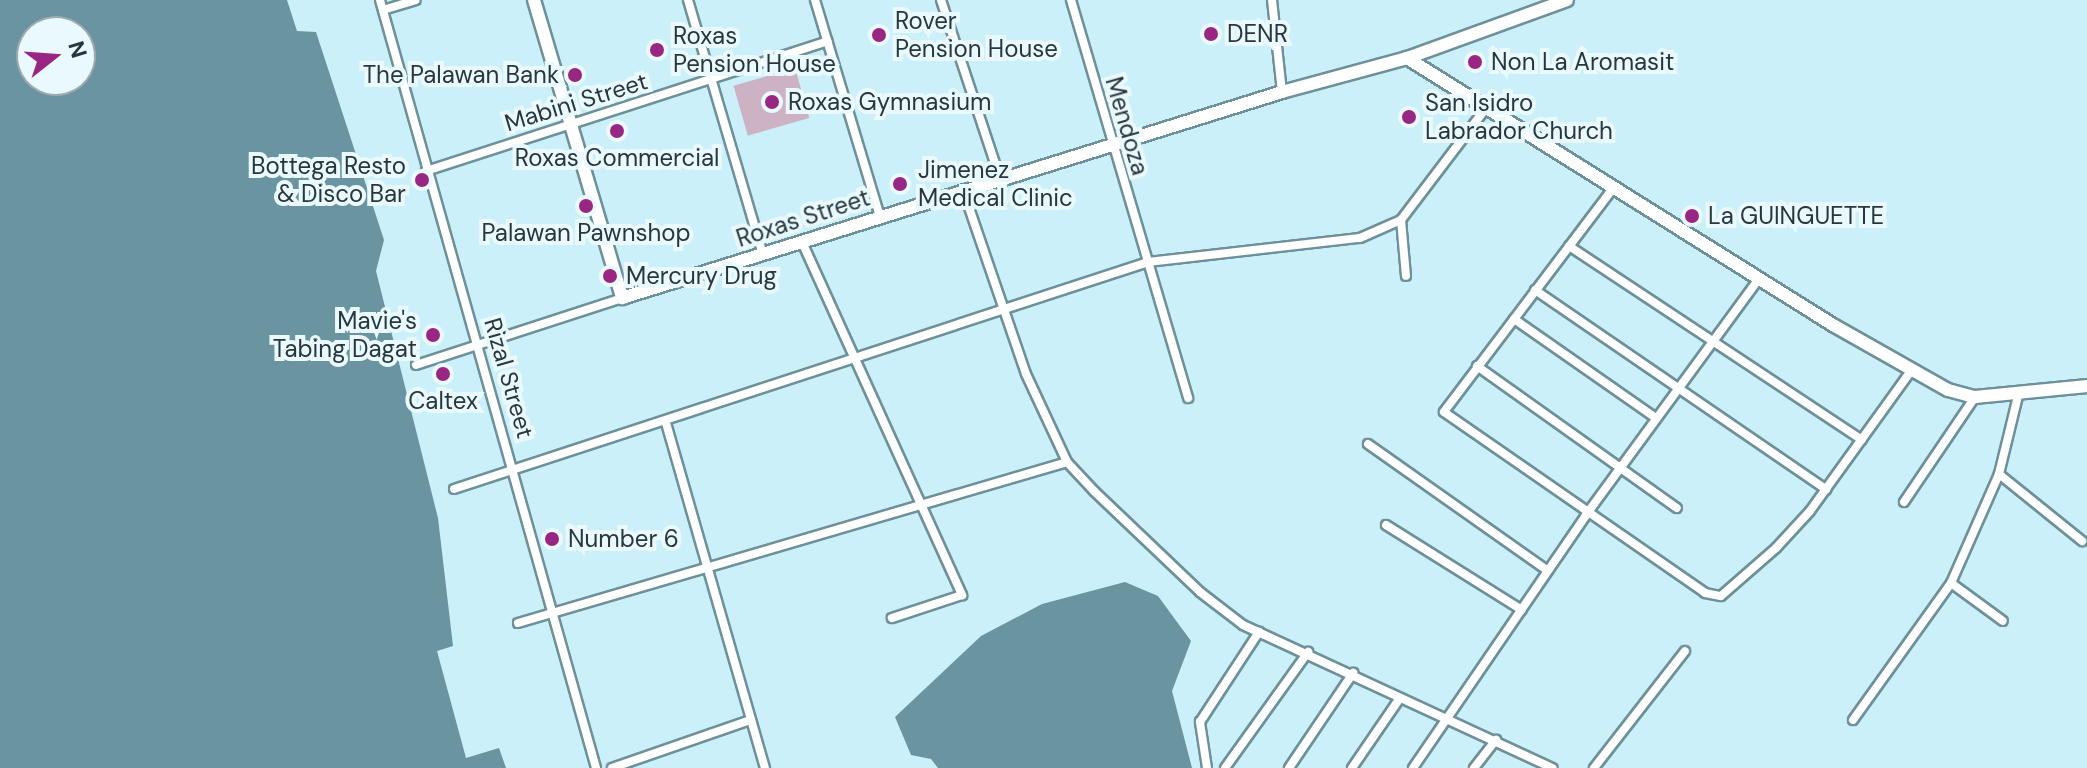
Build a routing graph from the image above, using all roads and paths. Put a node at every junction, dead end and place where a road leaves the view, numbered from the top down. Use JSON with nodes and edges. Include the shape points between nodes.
{"nodes":[{"id":1,"x":380,"y":0,"type":"edge"},
{"id":2,"x":416,"y":0,"type":"edge"},
{"id":3,"x":534,"y":0,"type":"edge"},
{"id":4,"x":688,"y":0,"type":"edge"},
{"id":5,"x":815,"y":0,"type":"edge"},
{"id":6,"x":941,"y":0,"type":"edge"},
{"id":7,"x":1071,"y":0,"type":"edge"},
{"id":8,"x":1272,"y":0,"type":"edge"},
{"id":9,"x":1567,"y":0,"type":"edge"},
{"id":10,"x":383,"y":10,"type":"junction"},
{"id":11,"x":828,"y":41,"type":"junction"},
{"id":12,"x":1407,"y":58,"type":"junction"},
{"id":13,"x":713,"y":81,"type":"junction"},
{"id":14,"x":1282,"y":92,"type":"junction"},
{"id":15,"x":1486,"y":108,"type":"junction"},
{"id":16,"x":572,"y":125,"type":"junction"},
{"id":17,"x":1111,"y":145,"type":"junction"},
{"id":18,"x":426,"y":171,"type":"junction"},
{"id":19,"x":1000,"y":178,"type":"junction"},
{"id":20,"x":1614,"y":187,"type":"junction"},
{"id":21,"x":963,"y":190,"type":"junction"},
{"id":22,"x":880,"y":216,"type":"junction"},
{"id":23,"x":1401,"y":220,"type":"junction"},
{"id":24,"x":802,"y":242,"type":"junction"},
{"id":25,"x":1569,"y":246,"type":"junction"},
{"id":26,"x":763,"y":255,"type":"junction"},
{"id":27,"x":1148,"y":262,"type":"junction"},
{"id":28,"x":1406,"y":276,"type":"dead end"},
{"id":29,"x":1759,"y":279,"type":"junction"},
{"id":30,"x":1535,"y":290,"type":"junction"},
{"id":31,"x":622,"y":298,"type":"junction"},
{"id":32,"x":1001,"y":309,"type":"junction"},
{"id":33,"x":1514,"y":319,"type":"junction"},
{"id":34,"x":1711,"y":344,"type":"junction"},
{"id":35,"x":480,"y":345,"type":"junction"},
{"id":36,"x":858,"y":361,"type":"junction"},
{"id":37,"x":416,"y":365,"type":"dead end"},
{"id":38,"x":1477,"y":366,"type":"junction"},
{"id":39,"x":1911,"y":371,"type":"junction"},
{"id":40,"x":2087,"y":386,"type":"edge"},
{"id":41,"x":1678,"y":390,"type":"junction"},
{"id":42,"x":2018,"y":396,"type":"junction"},
{"id":43,"x":1975,"y":397,"type":"junction"},
{"id":44,"x":1188,"y":398,"type":"dead end"},
{"id":45,"x":1656,"y":418,"type":"junction"},
{"id":46,"x":666,"y":423,"type":"junction"},
{"id":47,"x":1862,"y":440,"type":"junction"},
{"id":48,"x":1368,"y":444,"type":"dead end"},
{"id":49,"x":1067,"y":462,"type":"junction"},
{"id":50,"x":1620,"y":467,"type":"junction"},
{"id":51,"x":514,"y":471,"type":"junction"},
{"id":52,"x":1999,"y":474,"type":"junction"},
{"id":53,"x":454,"y":489,"type":"dead end"},
{"id":54,"x":1826,"y":489,"type":"junction"},
{"id":55,"x":1904,"y":502,"type":"dead end"},
{"id":56,"x":921,"y":504,"type":"junction"},
{"id":57,"x":1677,"y":508,"type":"dead end"},
{"id":58,"x":1586,"y":515,"type":"junction"},
{"id":59,"x":1386,"y":525,"type":"dead end"},
{"id":60,"x":2082,"y":541,"type":"dead end"},
{"id":61,"x":708,"y":569,"type":"junction"},
{"id":62,"x":1548,"y":571,"type":"junction"},
{"id":63,"x":1951,"y":583,"type":"junction"},
{"id":64,"x":1522,"y":610,"type":"junction"},
{"id":65,"x":554,"y":611,"type":"junction"},
{"id":66,"x":892,"y":618,"type":"dead end"},
{"id":67,"x":2003,"y":621,"type":"dead end"},
{"id":68,"x":518,"y":623,"type":"dead end"},
{"id":69,"x":1259,"y":632,"type":"junction"},
{"id":70,"x":1685,"y":651,"type":"dead end"},
{"id":71,"x":1308,"y":652,"type":"junction"},
{"id":72,"x":1353,"y":673,"type":"junction"},
{"id":73,"x":1400,"y":698,"type":"junction"},
{"id":74,"x":1444,"y":719,"type":"junction"},
{"id":75,"x":751,"y":720,"type":"junction"},
{"id":76,"x":1853,"y":720,"type":"dead end"},
{"id":77,"x":1496,"y":740,"type":"junction"},
{"id":78,"x":596,"y":768,"type":"edge"},
{"id":79,"x":612,"y":768,"type":"edge"},
{"id":80,"x":765,"y":768,"type":"edge"},
{"id":81,"x":1207,"y":768,"type":"edge"},
{"id":82,"x":1225,"y":768,"type":"edge"},
{"id":83,"x":1289,"y":768,"type":"edge"},
{"id":84,"x":1352,"y":768,"type":"edge"},
{"id":85,"x":1413,"y":768,"type":"edge"},
{"id":86,"x":1474,"y":768,"type":"edge"},
{"id":87,"x":1553,"y":768,"type":"edge"},
{"id":88,"x":1594,"y":768,"type":"edge"}],
"edges":[{"from":1,"to":10,"type":"street","name":"Rizal Street"},
{"from":2,"to":10,"type":"street"},
{"from":3,"to":16,"type":"main road"},
{"from":4,"to":13,"type":"street"},
{"from":5,"to":11,"type":"street"},
{"from":6,"to":19,"type":"street"},
{"from":7,"to":17,"type":"street","name":"Mendoza"},
{"from":8,"to":14,"type":"street"},
{"from":9,"to":12,"type":"main road","name":"Roxas Street"},
{"from":10,"to":18,"type":"street","name":"Rizal Street"},
{"from":11,"to":13,"type":"street","name":"Mabini Street"},
{"from":11,"to":22,"type":"street"},
{"from":12,"to":14,"type":"main road","name":"Roxas Street"},
{"from":12,"to":15,"type":"main road"},
{"from":13,"to":16,"type":"street","name":"Mabini Street"},
{"from":13,"to":26,"type":"street"},
{"from":14,"to":17,"type":"main road","name":"Roxas Street"},
{"from":15,"to":20,"type":"main road"},
{"from":15,"to":23,"type":"street"},
{"from":16,"to":18,"type":"street","name":"Mabini Street"},
{"from":16,"to":31,"type":"main road"},
{"from":17,"to":19,"type":"main road","name":"Roxas Street"},
{"from":17,"to":27,"type":"street","name":"Mendoza"},
{"from":18,"to":35,"type":"street","name":"Rizal Street"},
{"from":19,"to":21,"type":"main road","name":"Roxas Street"},
{"from":20,"to":25,"type":"street"},
{"from":20,"to":29,"type":"main road"},
{"from":21,"to":22,"type":"main road","name":"Roxas Street"},
{"from":21,"to":32,"type":"street"},
{"from":22,"to":24,"type":"main road","name":"Roxas Street"},
{"from":23,"to":27,"type":"street","via":[[1360,238],[1325,245]]},
{"from":23,"to":28,"type":"street"},
{"from":24,"to":26,"type":"main road","name":"Roxas Street"},
{"from":24,"to":36,"type":"street"},
{"from":25,"to":30,"type":"street"},
{"from":25,"to":34,"type":"street"},
{"from":26,"to":31,"type":"main road","name":"Roxas Street"},
{"from":27,"to":32,"type":"street"},
{"from":27,"to":44,"type":"street","name":"Mendoza"},
{"from":29,"to":34,"type":"street"},
{"from":29,"to":39,"type":"main road"},
{"from":30,"to":33,"type":"street"},
{"from":30,"to":41,"type":"street"},
{"from":31,"to":35,"type":"street"},
{"from":32,"to":36,"type":"street"},
{"from":32,"to":49,"type":"street"},
{"from":33,"to":38,"type":"street"},
{"from":33,"to":45,"type":"street"},
{"from":34,"to":41,"type":"street"},
{"from":34,"to":47,"type":"street"},
{"from":35,"to":37,"type":"street"},
{"from":35,"to":51,"type":"street","name":"Rizal Street"},
{"from":36,"to":46,"type":"street"},
{"from":36,"to":56,"type":"street"},
{"from":38,"to":50,"type":"street"},
{"from":38,"to":58,"type":"street","via":[[1445,404],[1445,415]]},
{"from":39,"to":43,"type":"main road"},
{"from":39,"to":47,"type":"street"},
{"from":40,"to":42,"type":"main road"},
{"from":41,"to":45,"type":"street"},
{"from":41,"to":54,"type":"street"},
{"from":42,"to":43,"type":"main road"},
{"from":42,"to":52,"type":"street"},
{"from":43,"to":55,"type":"street"},
{"from":45,"to":50,"type":"street"},
{"from":46,"to":51,"type":"street"},
{"from":46,"to":61,"type":"street"},
{"from":47,"to":54,"type":"street"},
{"from":48,"to":62,"type":"street"},
{"from":49,"to":56,"type":"street"},
{"from":49,"to":69,"type":"street","via":[[1200,592]]},
{"from":50,"to":57,"type":"street"},
{"from":50,"to":58,"type":"street"},
{"from":51,"to":53,"type":"street"},
{"from":51,"to":65,"type":"street","name":"Rizal Street"},
{"from":52,"to":60,"type":"street"},
{"from":52,"to":63,"type":"street"},
{"from":54,"to":58,"type":"street","via":[[1756,568],[1721,596],[1705,593]]},
{"from":56,"to":61,"type":"street"},
{"from":56,"to":66,"type":"street","via":[[962,595]]},
{"from":58,"to":62,"type":"street"},
{"from":59,"to":64,"type":"street"},
{"from":61,"to":65,"type":"street"},
{"from":61,"to":75,"type":"street"},
{"from":62,"to":64,"type":"street"},
{"from":63,"to":67,"type":"street"},
{"from":63,"to":76,"type":"street"},
{"from":64,"to":74,"type":"street"},
{"from":65,"to":68,"type":"street"},
{"from":65,"to":78,"type":"street","name":"Rizal Street"},
{"from":69,"to":71,"type":"street"},
{"from":69,"to":81,"type":"street","via":[[1200,722]]},
{"from":70,"to":88,"type":"street"},
{"from":71,"to":72,"type":"street"},
{"from":71,"to":82,"type":"street"},
{"from":72,"to":73,"type":"street"},
{"from":72,"to":83,"type":"street"},
{"from":73,"to":74,"type":"street"},
{"from":73,"to":84,"type":"street"},
{"from":74,"to":77,"type":"street"},
{"from":74,"to":85,"type":"street"},
{"from":75,"to":79,"type":"street"},
{"from":75,"to":80,"type":"street"},
{"from":77,"to":86,"type":"street"},
{"from":77,"to":87,"type":"street"}]}
